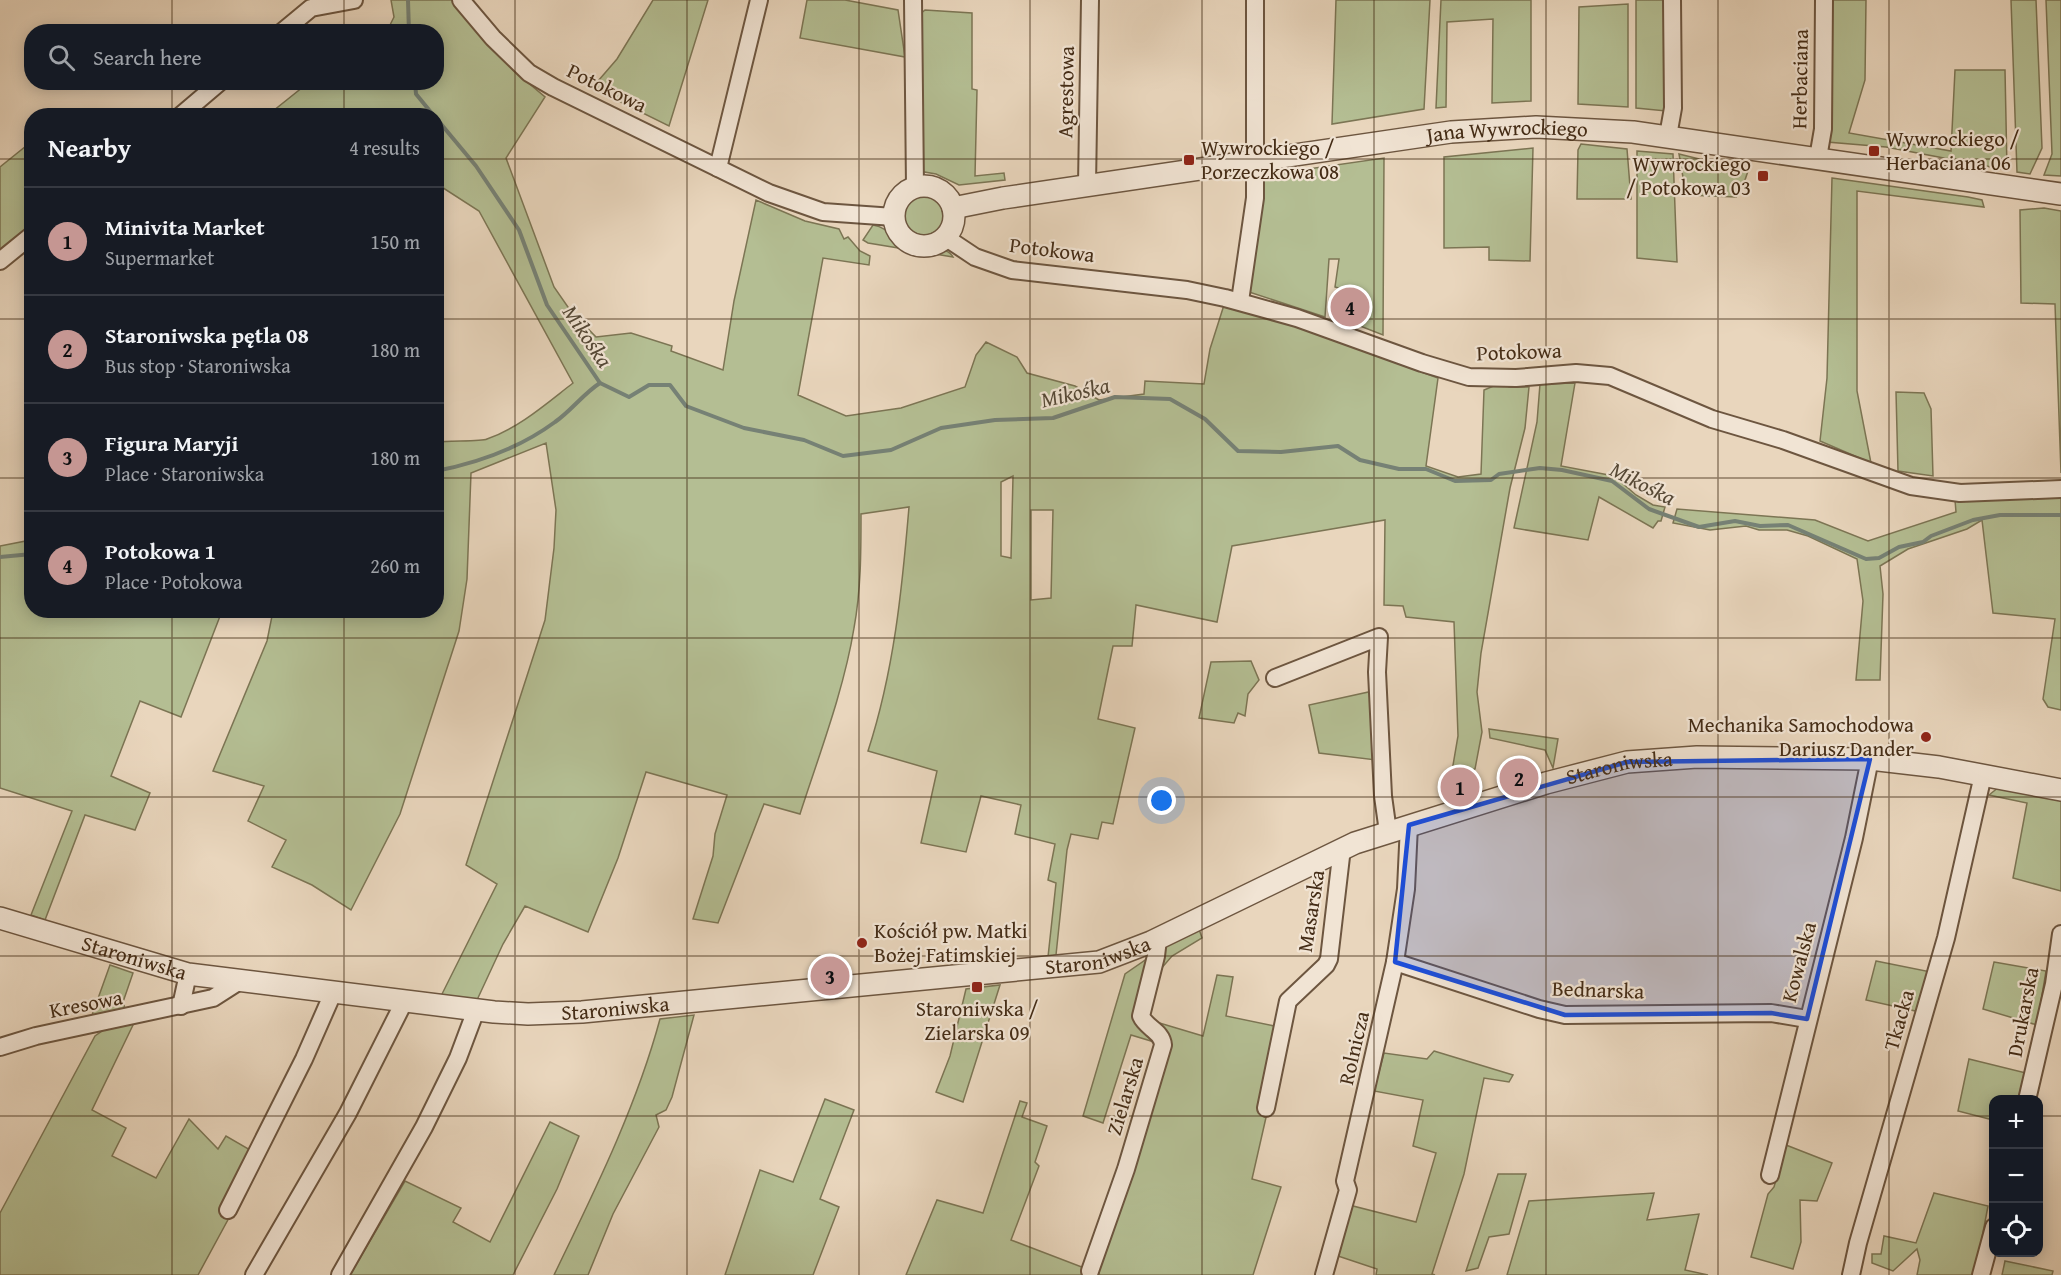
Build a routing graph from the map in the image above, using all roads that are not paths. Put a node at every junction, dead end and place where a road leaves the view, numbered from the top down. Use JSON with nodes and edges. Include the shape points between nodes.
{"nodes":[{"id":1,"x":354,"y":0,"type":"edge"},
{"id":2,"x":461,"y":0,"type":"edge"},
{"id":3,"x":759,"y":0,"type":"edge"},
{"id":4,"x":913,"y":0,"type":"edge"},
{"id":5,"x":1090,"y":0,"type":"edge"},
{"id":6,"x":1255,"y":0,"type":"edge"},
{"id":7,"x":1672,"y":0,"type":"edge"},
{"id":8,"x":1824,"y":0,"type":"edge"},
{"id":9,"x":292,"y":24,"type":"edge"},
{"id":10,"x":211,"y":90,"type":"edge"},
{"id":11,"x":189,"y":108,"type":"edge"},
{"id":12,"x":1668,"y":136,"type":"junction"},
{"id":13,"x":1818,"y":158,"type":"junction"},
{"id":14,"x":1255,"y":160,"type":"junction"},
{"id":15,"x":718,"y":168,"type":"junction"},
{"id":16,"x":1087,"y":185,"type":"junction"},
{"id":17,"x":915,"y":187,"type":"junction"},
{"id":18,"x":2061,"y":194,"type":"edge"},
{"id":19,"x":953,"y":208,"type":"junction"},
{"id":20,"x":894,"y":217,"type":"junction"},
{"id":21,"x":945,"y":237,"type":"junction"},
{"id":22,"x":24,"y":242,"type":"edge"},
{"id":23,"x":0,"y":261,"type":"edge"},
{"id":24,"x":1240,"y":301,"type":"junction"},
{"id":25,"x":2061,"y":489,"type":"edge"},
{"id":26,"x":1275,"y":678,"type":"dead end"},
{"id":27,"x":1870,"y":759,"type":"junction"},
{"id":28,"x":1983,"y":775,"type":"junction"},
{"id":29,"x":2061,"y":790,"type":"edge"},
{"id":30,"x":1409,"y":825,"type":"junction"},
{"id":31,"x":1388,"y":832,"type":"junction"},
{"id":32,"x":1342,"y":848,"type":"junction"},
{"id":33,"x":0,"y":918,"type":"edge"},
{"id":34,"x":2061,"y":934,"type":"edge"},
{"id":35,"x":1158,"y":939,"type":"junction"},
{"id":36,"x":1395,"y":962,"type":"junction"},
{"id":37,"x":188,"y":974,"type":"junction"},
{"id":38,"x":238,"y":982,"type":"junction"},
{"id":39,"x":2058,"y":984,"type":"edge"},
{"id":40,"x":333,"y":993,"type":"junction"},
{"id":41,"x":404,"y":1002,"type":"junction"},
{"id":42,"x":181,"y":1006,"type":"junction"},
{"id":43,"x":476,"y":1010,"type":"junction"},
{"id":44,"x":1807,"y":1019,"type":"junction"},
{"id":45,"x":0,"y":1047,"type":"edge"},
{"id":46,"x":2028,"y":1095,"type":"edge"},
{"id":47,"x":1266,"y":1108,"type":"dead end"},
{"id":48,"x":1770,"y":1175,"type":"dead end"},
{"id":49,"x":228,"y":1210,"type":"dead end"},
{"id":50,"x":1989,"y":1245,"type":"edge"},
{"id":51,"x":1090,"y":1271,"type":"dead end"},
{"id":52,"x":254,"y":1275,"type":"edge"},
{"id":53,"x":340,"y":1275,"type":"edge"},
{"id":54,"x":1324,"y":1275,"type":"edge"},
{"id":55,"x":1851,"y":1275,"type":"edge"},
{"id":56,"x":1981,"y":1275,"type":"edge"}],
"edges":[{"from":1,"to":9,"type":"street","via":[[311,8]]},
{"from":2,"to":15,"type":"street","name":"Potokowa","via":[[529,73]]},
{"from":3,"to":15,"type":"street"},
{"from":4,"to":17,"type":"street"},
{"from":5,"to":16,"type":"street","name":"Agrestowa"},
{"from":6,"to":14,"type":"street"},
{"from":7,"to":12,"type":"street","via":[[1673,108]]},
{"from":8,"to":13,"type":"street","name":"Herbaciana","via":[[1823,129]]},
{"from":10,"to":11,"type":"street"},
{"from":12,"to":13,"type":"street","name":"Jana Wywrockiego"},
{"from":12,"to":14,"type":"street","name":"Jana Wywrockiego","via":[[1573,127],[1499,128]]},
{"from":13,"to":18,"type":"street","name":"Jana Wywrockiego"},
{"from":14,"to":16,"type":"street","name":"Jana Wywrockiego"},
{"from":14,"to":24,"type":"street","via":[[1255,198]]},
{"from":15,"to":20,"type":"street","name":"Potokowa","via":[[769,193],[823,212]]},
{"from":16,"to":19,"type":"street","name":"Jana Wywrockiego"},
{"from":17,"to":19,"type":"street","via":[[934,187],[943,192]]},
{"from":17,"to":20,"type":"street","via":[[899,198]]},
{"from":19,"to":21,"type":"street","via":[[953,224]]},
{"from":20,"to":21,"type":"street","via":[[899,231],[910,242],[932,244]]},
{"from":21,"to":24,"type":"street","name":"Potokowa","via":[[975,257],[1012,270],[1187,290]]},
{"from":22,"to":23,"type":"street"},
{"from":24,"to":25,"type":"street","name":"Potokowa","via":[[1469,377],[1576,373],[1610,376],[1695,413],[1911,486],[1960,493]]},
{"from":26,"to":31,"type":"street","via":[[1378,637],[1383,796]]},
{"from":27,"to":28,"type":"street","name":"Staroniwska"},
{"from":27,"to":30,"type":"street","name":"Staroniwska","via":[[1697,757],[1627,762]]},
{"from":27,"to":44,"type":"street","name":"Kowalska","via":[[1854,838]]},
{"from":28,"to":29,"type":"street","name":"Staroniwska"},
{"from":28,"to":55,"type":"street","name":"Tkacka","via":[[1946,938]]},
{"from":30,"to":31,"type":"street","name":"Staroniwska"},
{"from":30,"to":36,"type":"street","name":"Rolnicza","via":[[1406,889]]},
{"from":31,"to":32,"type":"street","name":"Staroniwska"},
{"from":32,"to":35,"type":"street","name":"Staroniwska"},
{"from":32,"to":47,"type":"street","name":"Masarska","via":[[1329,959],[1288,1001]]},
{"from":33,"to":37,"type":"street","name":"Staroniwska"},
{"from":34,"to":39,"type":"street","name":"Drukarska"},
{"from":35,"to":43,"type":"street","name":"Staroniwska","via":[[1099,962],[1073,966],[591,1011],[528,1014]]},
{"from":35,"to":51,"type":"street","name":"Zielarska","via":[[1141,1016],[1158,1033],[1163,1046]]},
{"from":36,"to":44,"type":"street","name":"Bednarska","via":[[1566,1015],[1771,1013]]},
{"from":36,"to":54,"type":"street","name":"Rolnicza","via":[[1345,1181],[1348,1190]]},
{"from":37,"to":38,"type":"street","name":"Staroniwska"},
{"from":37,"to":42,"type":"street"},
{"from":38,"to":40,"type":"street","name":"Staroniwska"},
{"from":38,"to":42,"type":"street","name":"Kresowa","via":[[213,998]]},
{"from":39,"to":46,"type":"street","name":"Drukarska"},
{"from":40,"to":41,"type":"street","name":"Staroniwska"},
{"from":40,"to":49,"type":"street"},
{"from":41,"to":43,"type":"street","name":"Staroniwska"},
{"from":41,"to":52,"type":"street","via":[[348,1113]]},
{"from":42,"to":45,"type":"street","name":"Kresowa"},
{"from":43,"to":53,"type":"street","via":[[459,1058],[424,1127]]},
{"from":44,"to":48,"type":"street","name":"Kowalska"},
{"from":50,"to":56,"type":"street"}]}
